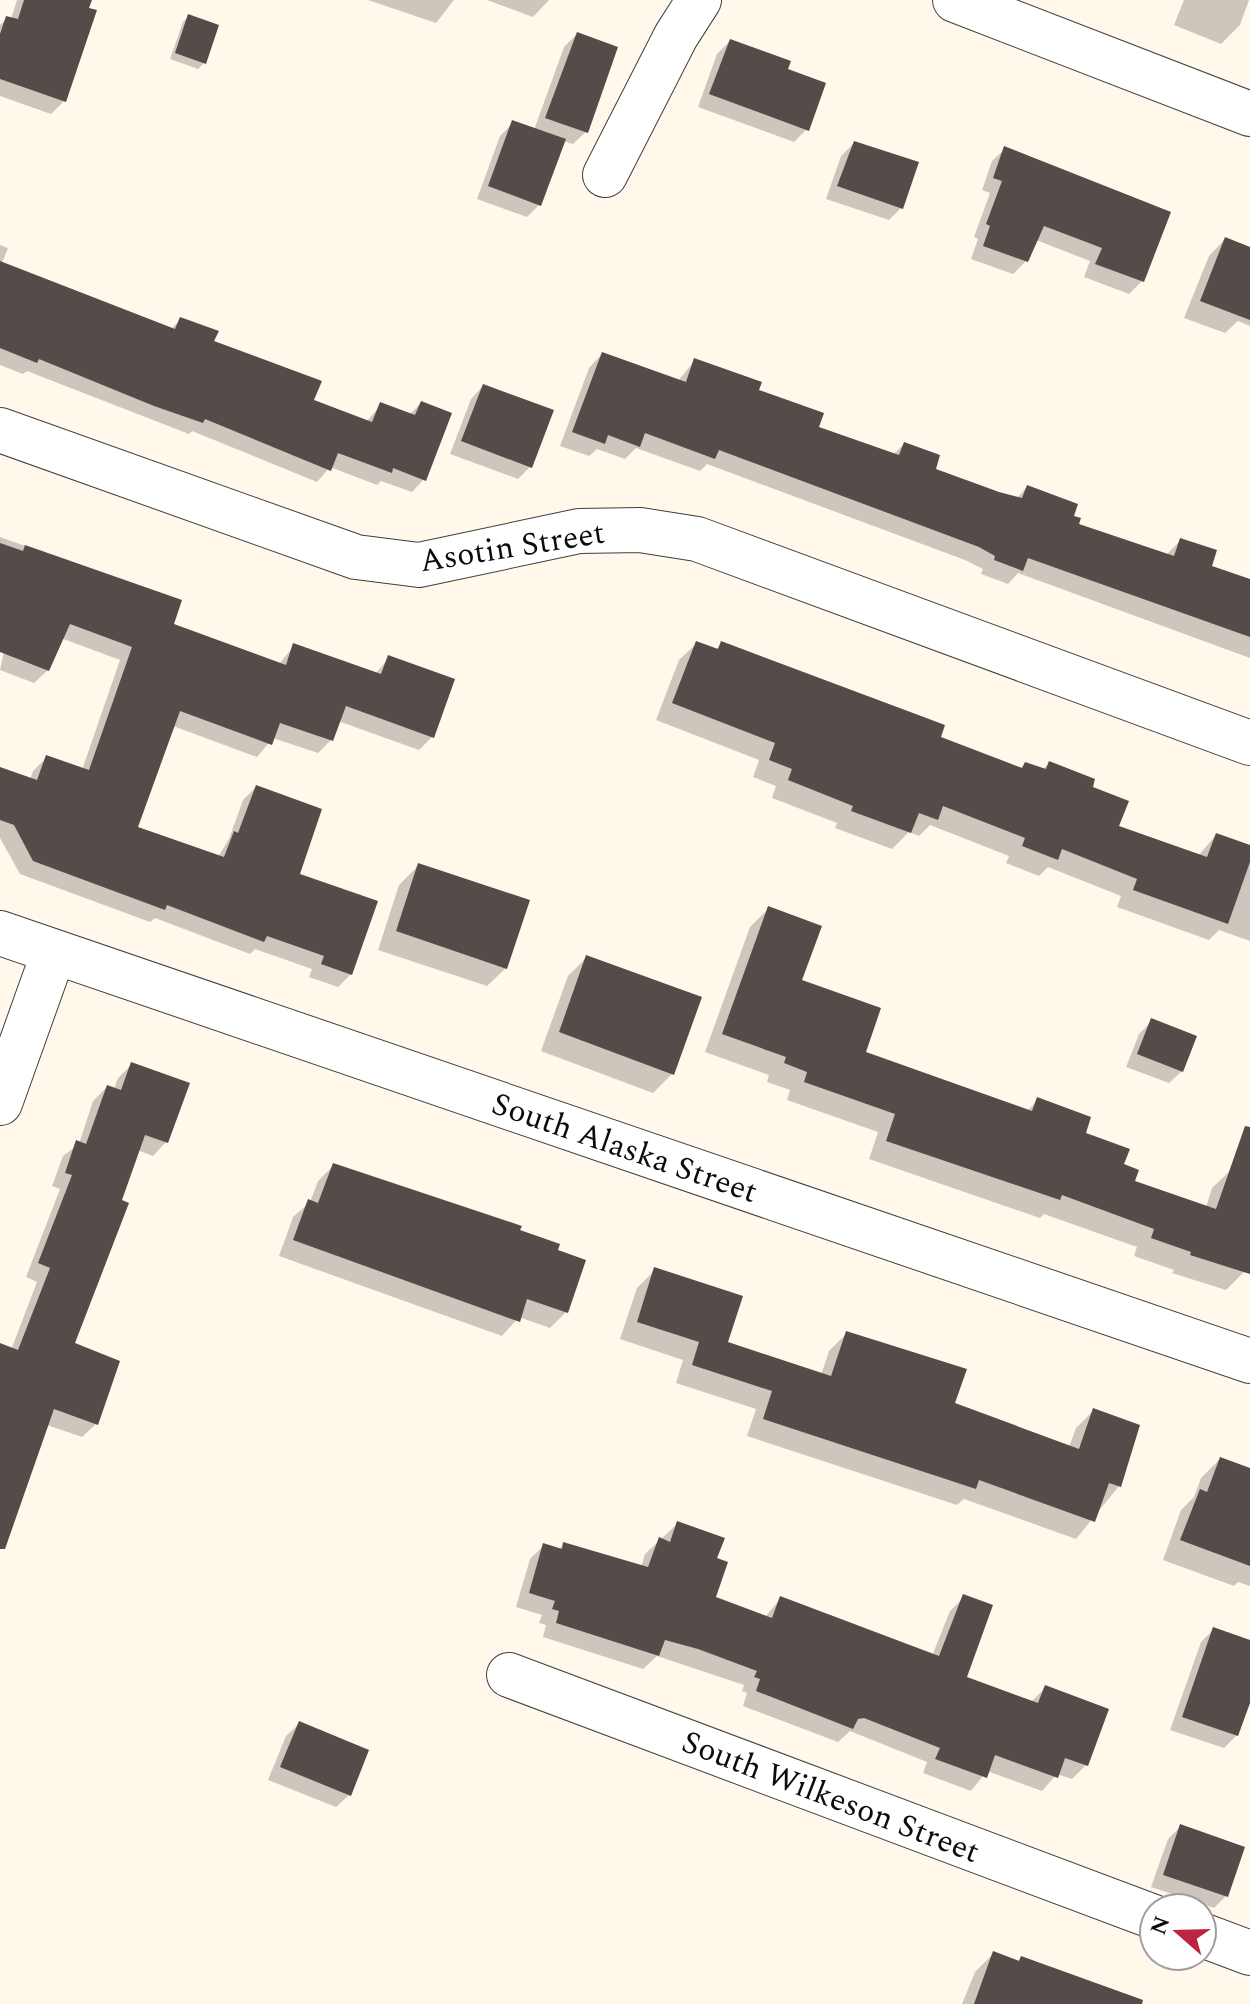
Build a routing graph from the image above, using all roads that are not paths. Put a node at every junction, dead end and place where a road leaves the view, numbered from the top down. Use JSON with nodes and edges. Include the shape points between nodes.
{"nodes":[{"id":1,"x":699,"y":0,"type":"edge"},
{"id":2,"x":955,"y":0,"type":"edge"},
{"id":3,"x":1250,"y":114,"type":"edge"},
{"id":4,"x":605,"y":175,"type":"dead end"},
{"id":5,"x":0,"y":430,"type":"edge"},
{"id":6,"x":1250,"y":743,"type":"edge"},
{"id":7,"x":0,"y":933,"type":"edge"},
{"id":8,"x":54,"y":952,"type":"junction"},
{"id":9,"x":0,"y":1103,"type":"edge"},
{"id":10,"x":1250,"y":1361,"type":"edge"},
{"id":11,"x":509,"y":1675,"type":"dead end"},
{"id":12,"x":1138,"y":1911,"type":"edge"},
{"id":13,"x":1218,"y":1941,"type":"edge"},
{"id":14,"x":1250,"y":1953,"type":"edge"}],
"edges":[{"from":1,"to":4,"type":"street"},
{"from":2,"to":3,"type":"street"},
{"from":5,"to":6,"type":"street","name":"Asotin Street","via":[[356,557],[419,565],[579,531],[640,530],[697,539]]},
{"from":7,"to":8,"type":"street","name":"South Alaska Street"},
{"from":8,"to":9,"type":"street"},
{"from":8,"to":10,"type":"street","name":"South Alaska Street"},
{"from":11,"to":12,"type":"street","name":"South Wilkeson Street"},
{"from":13,"to":14,"type":"street"}]}
